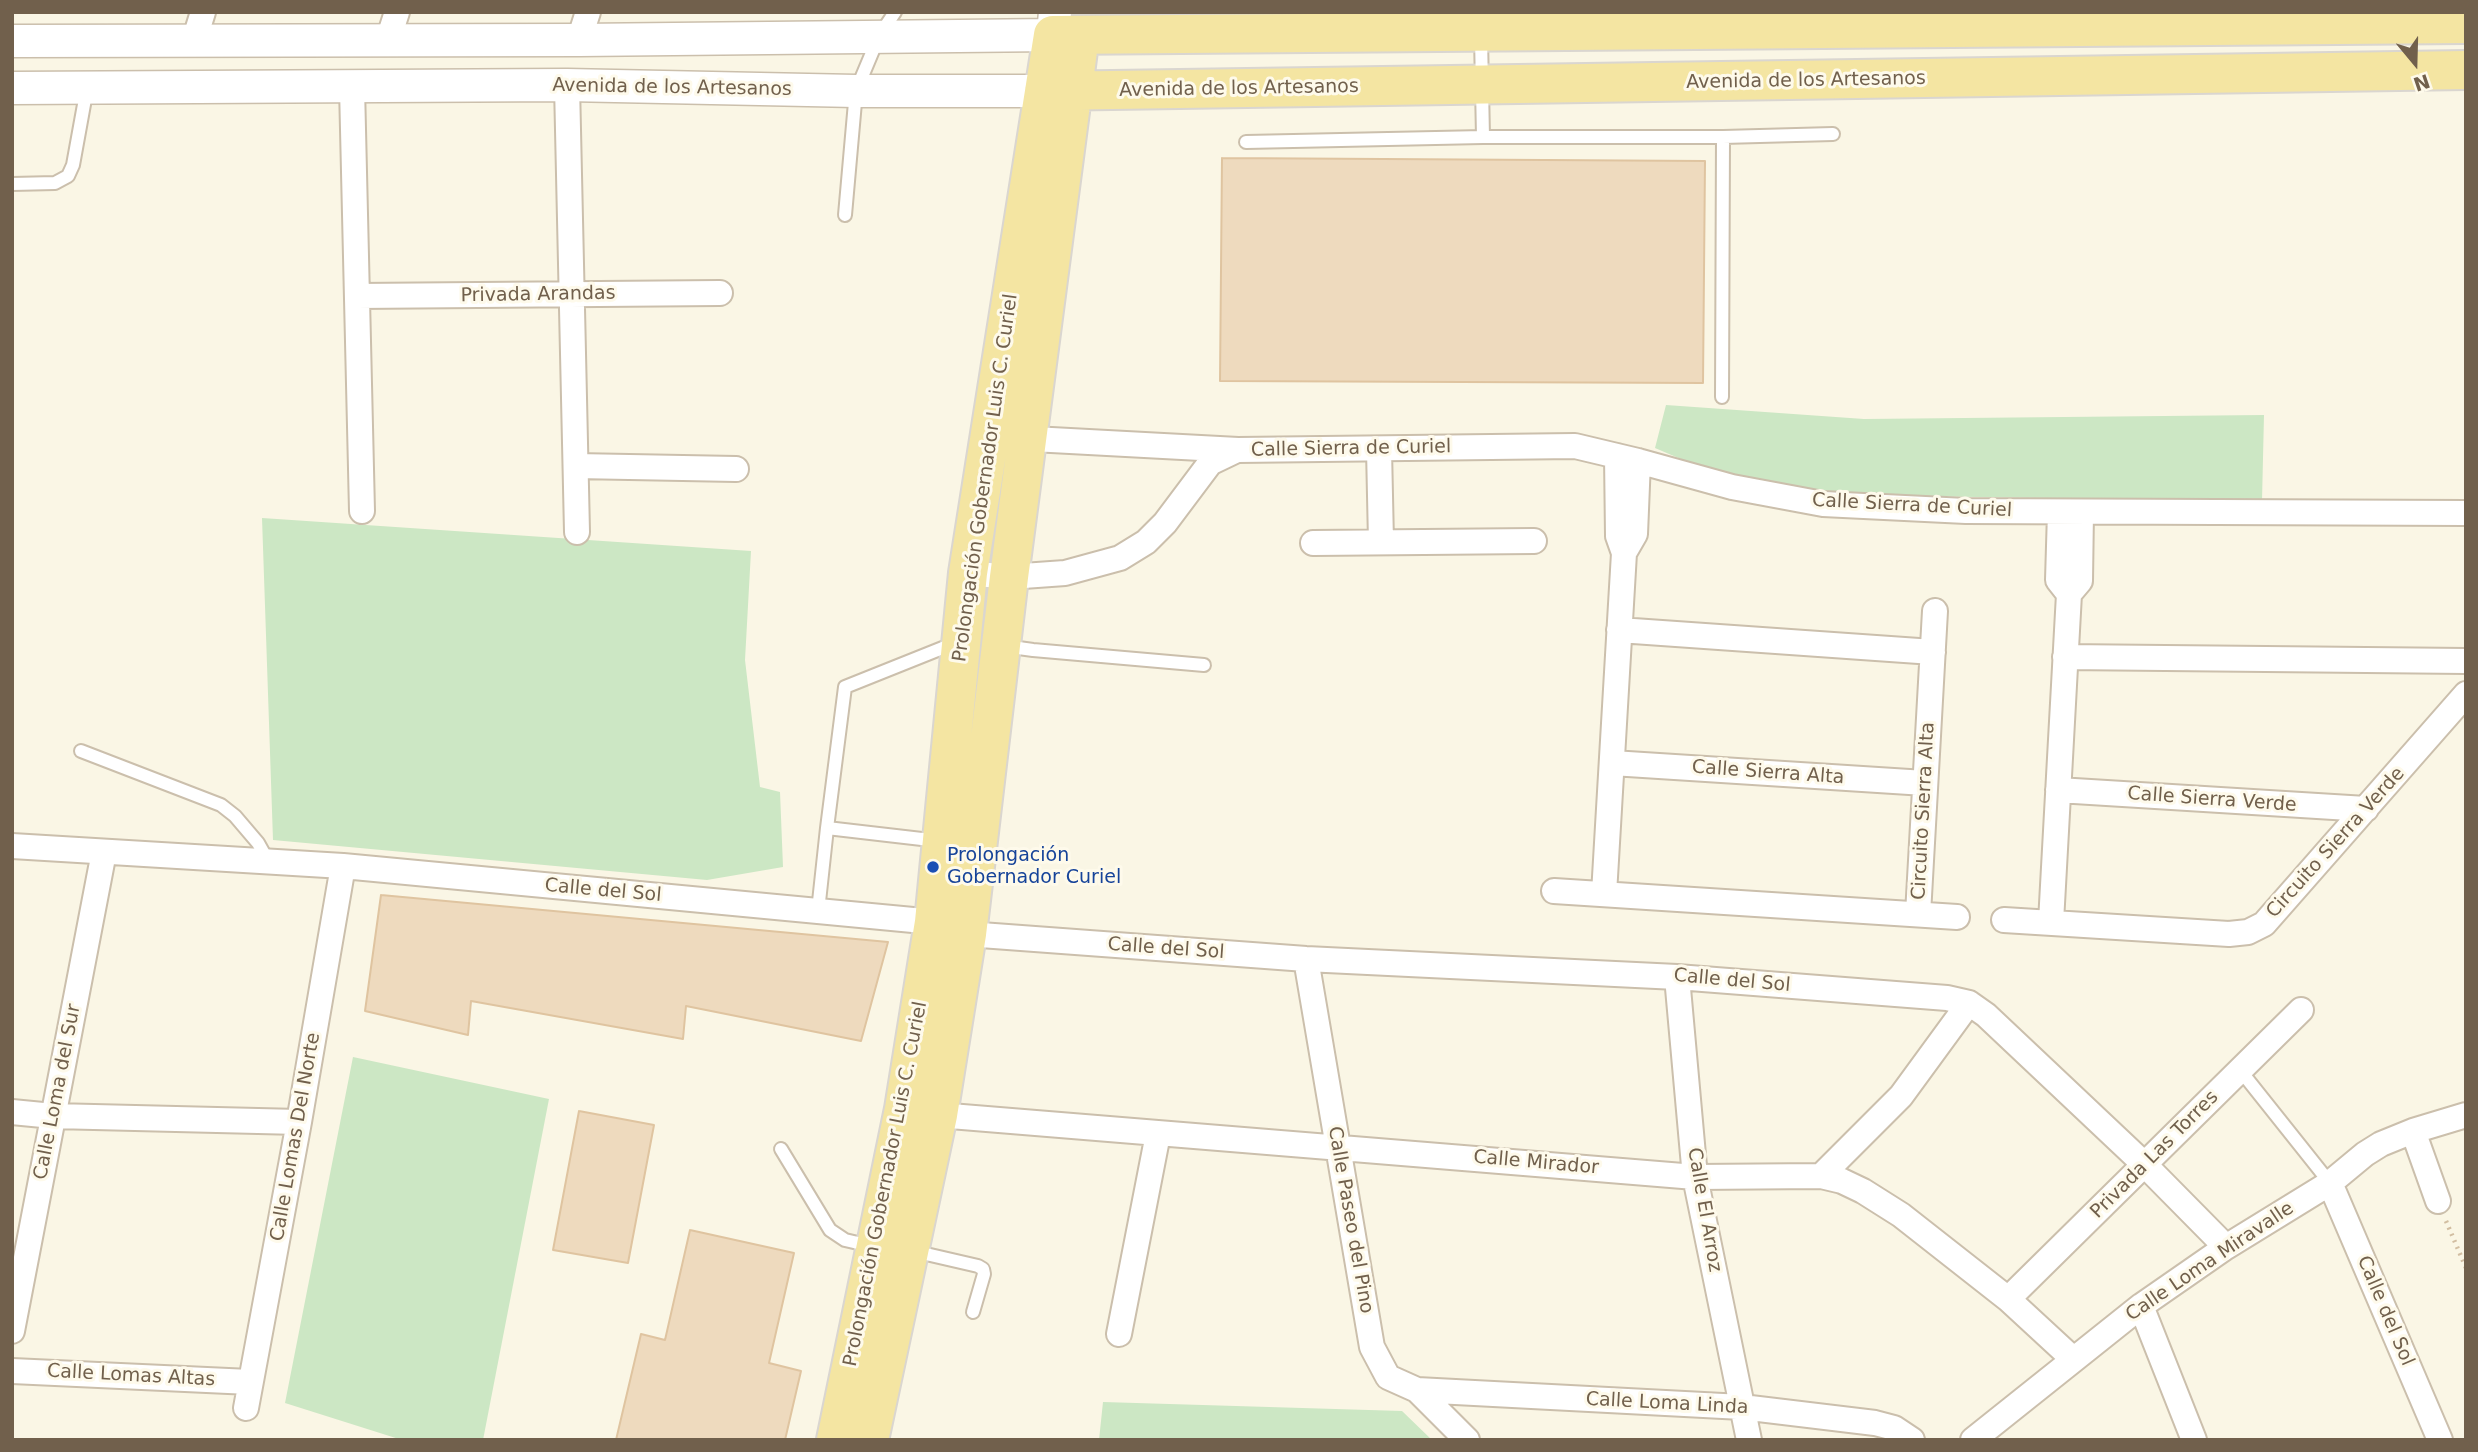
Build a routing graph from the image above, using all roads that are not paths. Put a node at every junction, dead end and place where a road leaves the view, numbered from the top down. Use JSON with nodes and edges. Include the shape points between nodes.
{"nodes":[{"id":1,"x":2081,"y":20,"type":"edge"},
{"id":2,"x":2354,"y":20,"type":"edge"},
{"id":3,"x":887,"y":24,"type":"edge"},
{"id":4,"x":1067,"y":24,"type":"edge"},
{"id":5,"x":2466,"y":24,"type":"edge"},
{"id":6,"x":393,"y":26,"type":"edge"},
{"id":7,"x":584,"y":26,"type":"edge"},
{"id":8,"x":198,"y":27,"type":"edge"},
{"id":9,"x":1481,"y":33,"type":"junction"},
{"id":10,"x":12,"y":41,"type":"edge"},
{"id":11,"x":133,"y":41,"type":"junction"},
{"id":12,"x":442,"y":41,"type":"junction"},
{"id":13,"x":2466,"y":70,"type":"edge"},
{"id":14,"x":2351,"y":72,"type":"junction"},
{"id":15,"x":2083,"y":77,"type":"junction"},
{"id":16,"x":567,"y":85,"type":"junction"},
{"id":17,"x":1482,"y":85,"type":"junction"},
{"id":18,"x":441,"y":86,"type":"junction"},
{"id":19,"x":352,"y":87,"type":"junction"},
{"id":20,"x":12,"y":88,"type":"edge"},
{"id":21,"x":87,"y":88,"type":"junction"},
{"id":22,"x":127,"y":88,"type":"junction"},
{"id":23,"x":856,"y":91,"type":"junction"},
{"id":24,"x":1058,"y":91,"type":"junction"},
{"id":25,"x":1833,"y":134,"type":"dead end"},
{"id":26,"x":1483,"y":137,"type":"junction"},
{"id":27,"x":1724,"y":137,"type":"junction"},
{"id":28,"x":1246,"y":142,"type":"dead end"},
{"id":29,"x":12,"y":184,"type":"edge"},
{"id":30,"x":845,"y":215,"type":"dead end"},
{"id":31,"x":720,"y":293,"type":"dead end"},
{"id":32,"x":572,"y":294,"type":"junction"},
{"id":33,"x":357,"y":296,"type":"junction"},
{"id":34,"x":1722,"y":397,"type":"dead end"},
{"id":35,"x":989,"y":436,"type":"junction"},
{"id":36,"x":1028,"y":439,"type":"junction"},
{"id":37,"x":1379,"y":449,"type":"junction"},
{"id":38,"x":1238,"y":450,"type":"junction"},
{"id":39,"x":1627,"y":458,"type":"junction"},
{"id":40,"x":576,"y":466,"type":"junction"},
{"id":41,"x":736,"y":469,"type":"dead end"},
{"id":42,"x":362,"y":511,"type":"dead end"},
{"id":43,"x":2070,"y":512,"type":"junction"},
{"id":44,"x":2466,"y":513,"type":"edge"},
{"id":45,"x":577,"y":532,"type":"dead end"},
{"id":46,"x":1534,"y":541,"type":"dead end"},
{"id":47,"x":1381,"y":542,"type":"junction"},
{"id":48,"x":1313,"y":543,"type":"dead end"},
{"id":49,"x":968,"y":573,"type":"junction"},
{"id":50,"x":1009,"y":577,"type":"junction"},
{"id":51,"x":1935,"y":611,"type":"dead end"},
{"id":52,"x":1619,"y":630,"type":"junction"},
{"id":53,"x":981,"y":643,"type":"junction"},
{"id":54,"x":1933,"y":652,"type":"junction"},
{"id":55,"x":2066,"y":657,"type":"junction"},
{"id":56,"x":2466,"y":661,"type":"edge"},
{"id":57,"x":1204,"y":665,"type":"dead end"},
{"id":58,"x":2466,"y":694,"type":"edge"},
{"id":59,"x":81,"y":751,"type":"dead end"},
{"id":60,"x":1612,"y":763,"type":"junction"},
{"id":61,"x":1925,"y":783,"type":"junction"},
{"id":62,"x":2058,"y":790,"type":"junction"},
{"id":63,"x":2366,"y":810,"type":"junction"},
{"id":64,"x":827,"y":828,"type":"junction"},
{"id":65,"x":960,"y":843,"type":"junction"},
{"id":66,"x":12,"y":846,"type":"edge"},
{"id":67,"x":104,"y":852,"type":"junction"},
{"id":68,"x":268,"y":862,"type":"junction"},
{"id":69,"x":343,"y":866,"type":"junction"},
{"id":70,"x":1554,"y":891,"type":"dead end"},
{"id":71,"x":1604,"y":894,"type":"junction"},
{"id":72,"x":818,"y":911,"type":"junction"},
{"id":73,"x":1918,"y":914,"type":"junction"},
{"id":74,"x":1957,"y":917,"type":"dead end"},
{"id":75,"x":2004,"y":920,"type":"dead end"},
{"id":76,"x":2051,"y":922,"type":"junction"},
{"id":77,"x":951,"y":928,"type":"junction"},
{"id":78,"x":1306,"y":959,"type":"junction"},
{"id":79,"x":1677,"y":976,"type":"junction"},
{"id":80,"x":1969,"y":1003,"type":"junction"},
{"id":81,"x":2301,"y":1010,"type":"dead end"},
{"id":82,"x":2241,"y":1070,"type":"junction"},
{"id":83,"x":12,"y":1112,"type":"edge"},
{"id":84,"x":937,"y":1115,"type":"junction"},
{"id":85,"x":2466,"y":1115,"type":"edge"},
{"id":86,"x":53,"y":1116,"type":"junction"},
{"id":87,"x":299,"y":1122,"type":"junction"},
{"id":88,"x":2413,"y":1131,"type":"junction"},
{"id":89,"x":1158,"y":1135,"type":"junction"},
{"id":90,"x":1338,"y":1146,"type":"junction"},
{"id":91,"x":781,"y":1149,"type":"dead end"},
{"id":92,"x":2145,"y":1165,"type":"junction"},
{"id":93,"x":1821,"y":1176,"type":"junction"},
{"id":94,"x":1695,"y":1177,"type":"junction"},
{"id":95,"x":2330,"y":1183,"type":"junction"},
{"id":96,"x":2438,"y":1201,"type":"road end"},
{"id":97,"x":2227,"y":1247,"type":"junction"},
{"id":98,"x":892,"y":1248,"type":"junction"},
{"id":99,"x":2008,"y":1299,"type":"junction"},
{"id":100,"x":2141,"y":1306,"type":"junction"},
{"id":101,"x":973,"y":1312,"type":"dead end"},
{"id":102,"x":12,"y":1331,"type":"edge"},
{"id":103,"x":1119,"y":1334,"type":"dead end"},
{"id":104,"x":2073,"y":1359,"type":"junction"},
{"id":105,"x":12,"y":1371,"type":"edge"},
{"id":106,"x":250,"y":1382,"type":"junction"},
{"id":107,"x":1417,"y":1390,"type":"junction"},
{"id":108,"x":1742,"y":1407,"type":"junction"},
{"id":109,"x":246,"y":1408,"type":"dead end"},
{"id":110,"x":836,"y":1440,"type":"edge"},
{"id":111,"x":869,"y":1440,"type":"edge"},
{"id":112,"x":1467,"y":1440,"type":"edge"},
{"id":113,"x":1749,"y":1440,"type":"edge"},
{"id":114,"x":1912,"y":1440,"type":"edge"},
{"id":115,"x":1973,"y":1440,"type":"edge"},
{"id":116,"x":2194,"y":1440,"type":"edge"},
{"id":117,"x":2441,"y":1440,"type":"edge"}],
"edges":[{"from":1,"to":2,"type":"main road"},
{"from":1,"to":9,"type":"main road"},
{"from":1,"to":15,"type":"main road"},
{"from":2,"to":5,"type":"main road"},
{"from":2,"to":14,"type":"main road"},
{"from":3,"to":4,"type":"street"},
{"from":3,"to":7,"type":"street"},
{"from":3,"to":23,"type":"lane"},
{"from":4,"to":9,"type":"main road"},
{"from":4,"to":24,"type":"main road","name":"Prolongación Gobernador Luis C. Curiel"},
{"from":6,"to":8,"type":"street"},
{"from":6,"to":12,"type":"street"},
{"from":7,"to":12,"type":"street"},
{"from":8,"to":11,"type":"street"},
{"from":9,"to":17,"type":"lane"},
{"from":10,"to":11,"type":"street"},
{"from":11,"to":22,"type":"street"},
{"from":12,"to":18,"type":"street"},
{"from":13,"to":14,"type":"main road","name":"Avenida de los Artesanos"},
{"from":14,"to":15,"type":"main road","name":"Avenida de los Artesanos"},
{"from":15,"to":17,"type":"main road","name":"Avenida de los Artesanos"},
{"from":16,"to":18,"type":"street","name":"Avenida de los Artesanos"},
{"from":16,"to":23,"type":"street","name":"Avenida de los Artesanos"},
{"from":16,"to":32,"type":"street"},
{"from":17,"to":24,"type":"main road","name":"Avenida de los Artesanos"},
{"from":17,"to":26,"type":"lane"},
{"from":18,"to":19,"type":"street","name":"Avenida de los Artesanos"},
{"from":19,"to":22,"type":"street","name":"Avenida de los Artesanos"},
{"from":19,"to":33,"type":"street"},
{"from":20,"to":21,"type":"street","name":"Avenida de los Artesanos"},
{"from":21,"to":22,"type":"street","name":"Avenida de los Artesanos"},
{"from":21,"to":29,"type":"lane","via":[[68,176],[55,183]]},
{"from":23,"to":24,"type":"street","name":"Avenida de los Artesanos"},
{"from":23,"to":30,"type":"lane"},
{"from":24,"to":35,"type":"main road","name":"Prolongación Gobernador Luis C. Curiel"},
{"from":24,"to":36,"type":"main road","name":"Prolongación Gobernador Luis C. Curiel"},
{"from":25,"to":27,"type":"lane"},
{"from":26,"to":27,"type":"lane"},
{"from":26,"to":28,"type":"lane"},
{"from":27,"to":34,"type":"lane"},
{"from":31,"to":32,"type":"street","name":"Privada Arandas"},
{"from":32,"to":33,"type":"street","name":"Privada Arandas"},
{"from":32,"to":40,"type":"street"},
{"from":33,"to":42,"type":"street"},
{"from":35,"to":36,"type":"street","name":"Calle Sierra de Curiel"},
{"from":35,"to":49,"type":"main road","name":"Prolongación Gobernador Luis C. Curiel"},
{"from":36,"to":38,"type":"street","name":"Calle Sierra de Curiel"},
{"from":36,"to":50,"type":"main road","name":"Prolongación Gobernador Luis C. Curiel"},
{"from":37,"to":38,"type":"street","name":"Calle Sierra de Curiel"},
{"from":37,"to":39,"type":"street","name":"Calle Sierra de Curiel","via":[[1575,446]]},
{"from":37,"to":47,"type":"street"},
{"from":38,"to":50,"type":"street","name":"Calle Sierra de Curiel","via":[[1210,463],[1165,523],[1120,558],[1065,573]]},
{"from":39,"to":43,"type":"street","name":"Calle Sierra de Curiel","via":[[1732,487],[1823,503]]},
{"from":39,"to":52,"type":"street","via":[[1635,534],[1624,553]]},
{"from":40,"to":41,"type":"street"},
{"from":40,"to":45,"type":"street"},
{"from":43,"to":44,"type":"street","name":"Calle Sierra de Curiel"},
{"from":43,"to":55,"type":"street","via":[[2080,581],[2069,594]]},
{"from":46,"to":47,"type":"street"},
{"from":47,"to":48,"type":"street"},
{"from":49,"to":50,"type":"street","name":"Calle Sierra de Curiel"},
{"from":49,"to":53,"type":"main road","name":"Prolongación Gobernador Luis C. Curiel"},
{"from":50,"to":53,"type":"main road","name":"Prolongación Gobernador Luis C. Curiel"},
{"from":51,"to":54,"type":"street","name":"Circuito Sierra Alta"},
{"from":52,"to":54,"type":"street"},
{"from":52,"to":60,"type":"street"},
{"from":53,"to":57,"type":"lane"},
{"from":53,"to":64,"type":"lane","via":[[845,687]]},
{"from":53,"to":65,"type":"main road","name":"Prolongación Gobernador Luis C. Curiel"},
{"from":54,"to":61,"type":"street","name":"Circuito Sierra Alta"},
{"from":55,"to":56,"type":"street"},
{"from":55,"to":62,"type":"street"},
{"from":58,"to":63,"type":"street","name":"Circuito Sierra Verde"},
{"from":59,"to":68,"type":"lane","via":[[222,804],[258,843]]},
{"from":60,"to":61,"type":"street","name":"Calle Sierra Alta"},
{"from":60,"to":71,"type":"street"},
{"from":61,"to":73,"type":"street","name":"Circuito Sierra Alta"},
{"from":62,"to":63,"type":"street","name":"Calle Sierra Verde"},
{"from":62,"to":76,"type":"street"},
{"from":63,"to":76,"type":"street","name":"Circuito Sierra Verde","via":[[2264,924],[2248,932]]},
{"from":64,"to":65,"type":"lane"},
{"from":64,"to":72,"type":"lane"},
{"from":65,"to":77,"type":"main road","name":"Prolongación Gobernador Luis C. Curiel"},
{"from":66,"to":67,"type":"street","name":"Calle del Sol"},
{"from":67,"to":68,"type":"street","name":"Calle del Sol"},
{"from":67,"to":86,"type":"street","name":"Calle Loma del Sur"},
{"from":68,"to":69,"type":"street","name":"Calle del Sol"},
{"from":69,"to":72,"type":"street","name":"Calle del Sol"},
{"from":69,"to":87,"type":"street","name":"Calle Lomas Del Norte"},
{"from":70,"to":71,"type":"street","name":"Circuito Sierra Alta"},
{"from":71,"to":73,"type":"street","name":"Circuito Sierra Alta"},
{"from":72,"to":77,"type":"street","name":"Calle del Sol"},
{"from":73,"to":74,"type":"street"},
{"from":75,"to":76,"type":"street","name":"Circuito Sierra Verde"},
{"from":77,"to":78,"type":"street","name":"Calle del Sol"},
{"from":77,"to":84,"type":"main road","name":"Prolongación Gobernador Luis C. Curiel"},
{"from":77,"to":98,"type":"main road","name":"Prolongación Gobernador Luis C. Curiel","via":[[904,1109]]},
{"from":78,"to":79,"type":"street","name":"Calle del Sol"},
{"from":78,"to":90,"type":"street","name":"Calle Paseo del Pino"},
{"from":79,"to":80,"type":"street","name":"Calle del Sol"},
{"from":79,"to":94,"type":"street","name":"Calle El Arroz"},
{"from":80,"to":92,"type":"street","name":"Calle del Sol"},
{"from":80,"to":93,"type":"street","via":[[1901,1096]]},
{"from":81,"to":82,"type":"street","name":"Privada Las Torres"},
{"from":82,"to":92,"type":"street","name":"Privada Las Torres"},
{"from":82,"to":95,"type":"lane"},
{"from":83,"to":86,"type":"street"},
{"from":84,"to":89,"type":"street","name":"Calle Mirador"},
{"from":84,"to":98,"type":"main road","name":"Prolongación Gobernador Luis C. Curiel"},
{"from":85,"to":88,"type":"street","name":"Calle Loma Miravalle"},
{"from":86,"to":87,"type":"street"},
{"from":86,"to":102,"type":"street","name":"Calle Loma del Sur"},
{"from":87,"to":106,"type":"street","name":"Calle Lomas Del Norte"},
{"from":88,"to":95,"type":"street","name":"Calle Loma Miravalle","via":[[2365,1154]]},
{"from":88,"to":96,"type":"street"},
{"from":89,"to":90,"type":"street","name":"Calle Mirador"},
{"from":89,"to":103,"type":"street"},
{"from":90,"to":94,"type":"street","name":"Calle Mirador"},
{"from":90,"to":107,"type":"street","name":"Calle Paseo del Pino","via":[[1372,1347],[1388,1377]]},
{"from":91,"to":98,"type":"lane","via":[[830,1230],[845,1240]]},
{"from":92,"to":97,"type":"street","name":"Calle del Sol"},
{"from":92,"to":99,"type":"street","name":"Privada Las Torres"},
{"from":93,"to":94,"type":"street","name":"Calle Mirador"},
{"from":93,"to":99,"type":"street","name":"Calle Mirador","via":[[1842,1181],[1901,1214]]},
{"from":94,"to":108,"type":"street","name":"Calle El Arroz"},
{"from":95,"to":97,"type":"street","name":"Calle Loma Miravalle"},
{"from":95,"to":117,"type":"street","name":"Calle del Sol"},
{"from":97,"to":100,"type":"street","name":"Calle Loma Miravalle"},
{"from":98,"to":101,"type":"lane","via":[[983,1269]]},
{"from":98,"to":110,"type":"main road","name":"Prolongación Gobernador Luis C. Curiel"},
{"from":98,"to":111,"type":"main road","name":"Prolongación Gobernador Luis C. Curiel"},
{"from":99,"to":104,"type":"street","name":"Calle Mirador"},
{"from":100,"to":104,"type":"street","name":"Calle Loma Miravalle"},
{"from":100,"to":116,"type":"street"},
{"from":104,"to":115,"type":"street","name":"Calle Loma Miravalle"},
{"from":105,"to":106,"type":"street","name":"Calle Lomas Altas"},
{"from":106,"to":109,"type":"street","name":"Calle Lomas Del Norte"},
{"from":107,"to":108,"type":"street","name":"Calle Loma Linda"},
{"from":107,"to":112,"type":"street","name":"Calle Paseo del Pino"},
{"from":108,"to":113,"type":"street","name":"Calle El Arroz"},
{"from":108,"to":114,"type":"street","name":"Calle Loma Linda","via":[[1875,1423]]}]}
